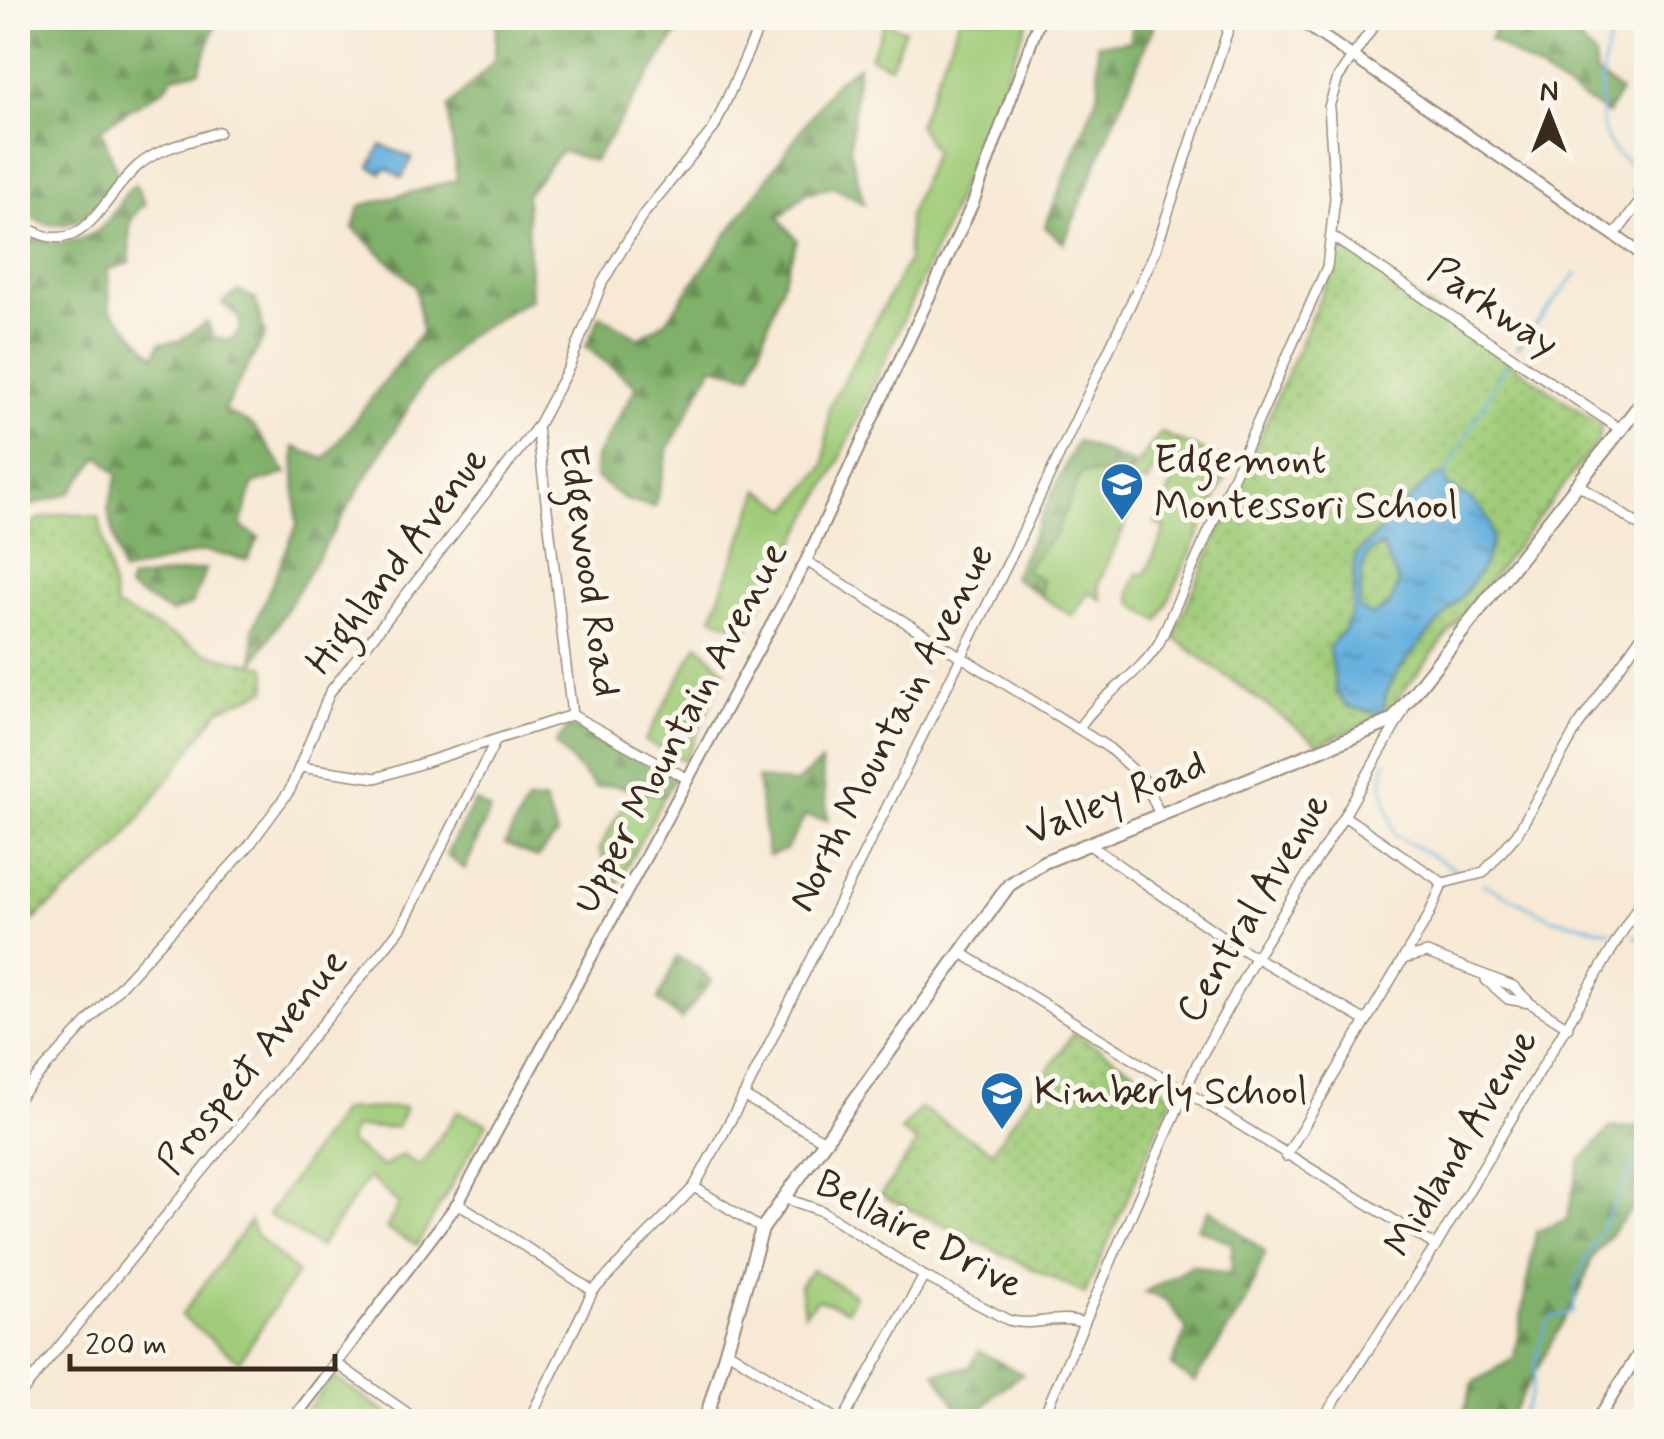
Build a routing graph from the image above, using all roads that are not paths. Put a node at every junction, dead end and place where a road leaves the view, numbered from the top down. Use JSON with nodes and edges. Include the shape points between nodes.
{"nodes":[{"id":1,"x":764,"y":18,"type":"edge"},
{"id":2,"x":1040,"y":18,"type":"edge"},
{"id":3,"x":1232,"y":18,"type":"edge"},
{"id":4,"x":1296,"y":18,"type":"edge"},
{"id":5,"x":1380,"y":18,"type":"edge"},
{"id":6,"x":1352,"y":56,"type":"junction"},
{"id":7,"x":219,"y":132,"type":"dead end"},
{"id":8,"x":1646,"y":194,"type":"edge"},
{"id":9,"x":18,"y":221,"type":"edge"},
{"id":10,"x":1614,"y":236,"type":"junction"},
{"id":11,"x":1333,"y":237,"type":"junction"},
{"id":12,"x":1646,"y":257,"type":"edge"},
{"id":13,"x":1646,"y":397,"type":"edge"},
{"id":14,"x":537,"y":427,"type":"junction"},
{"id":15,"x":1620,"y":430,"type":"junction"},
{"id":16,"x":1578,"y":484,"type":"junction"},
{"id":17,"x":1646,"y":530,"type":"edge"},
{"id":18,"x":806,"y":561,"type":"junction"},
{"id":19,"x":1646,"y":629,"type":"edge"},
{"id":20,"x":960,"y":655,"type":"junction"},
{"id":21,"x":1403,"y":712,"type":"junction"},
{"id":22,"x":572,"y":714,"type":"junction"},
{"id":23,"x":1079,"y":728,"type":"junction"},
{"id":24,"x":1373,"y":731,"type":"junction"},
{"id":25,"x":496,"y":740,"type":"junction"},
{"id":26,"x":1378,"y":756,"type":"junction"},
{"id":27,"x":300,"y":767,"type":"junction"},
{"id":28,"x":688,"y":779,"type":"junction"},
{"id":29,"x":1160,"y":815,"type":"junction"},
{"id":30,"x":1344,"y":816,"type":"junction"},
{"id":31,"x":1088,"y":844,"type":"junction"},
{"id":32,"x":1443,"y":883,"type":"junction"},
{"id":33,"x":1646,"y":892,"type":"edge"},
{"id":34,"x":1421,"y":928,"type":"junction"},
{"id":35,"x":960,"y":952,"type":"junction"},
{"id":36,"x":1427,"y":953,"type":"junction"},
{"id":37,"x":1255,"y":958,"type":"junction"},
{"id":38,"x":1402,"y":959,"type":"junction"},
{"id":39,"x":1366,"y":1022,"type":"junction"},
{"id":40,"x":1568,"y":1027,"type":"junction"},
{"id":41,"x":1183,"y":1093,"type":"junction"},
{"id":42,"x":744,"y":1096,"type":"junction"},
{"id":43,"x":18,"y":1098,"type":"edge"},
{"id":44,"x":825,"y":1140,"type":"junction"},
{"id":45,"x":1286,"y":1156,"type":"junction"},
{"id":46,"x":694,"y":1187,"type":"junction"},
{"id":47,"x":784,"y":1198,"type":"junction"},
{"id":48,"x":458,"y":1202,"type":"junction"},
{"id":49,"x":762,"y":1229,"type":"junction"},
{"id":50,"x":1436,"y":1246,"type":"junction"},
{"id":51,"x":924,"y":1276,"type":"junction"},
{"id":52,"x":593,"y":1291,"type":"junction"},
{"id":53,"x":1084,"y":1322,"type":"junction"},
{"id":54,"x":1646,"y":1342,"type":"edge"},
{"id":55,"x":726,"y":1350,"type":"junction"},
{"id":56,"x":336,"y":1363,"type":"junction"},
{"id":57,"x":18,"y":1398,"type":"edge"},
{"id":58,"x":291,"y":1422,"type":"edge"},
{"id":59,"x":420,"y":1422,"type":"edge"},
{"id":60,"x":528,"y":1422,"type":"edge"},
{"id":61,"x":705,"y":1422,"type":"edge"},
{"id":62,"x":842,"y":1422,"type":"edge"},
{"id":63,"x":1041,"y":1422,"type":"edge"},
{"id":64,"x":1321,"y":1422,"type":"edge"},
{"id":65,"x":1596,"y":1422,"type":"edge"}],
"edges":[{"from":1,"to":14,"type":"street","name":"Highland Avenue","via":[[714,128],[642,215],[602,283]]},
{"from":2,"to":18,"type":"street","name":"Upper Mountain Avenue","via":[[973,204]]},
{"from":3,"to":20,"type":"street","name":"North Mountain Avenue","via":[[1155,252]]},
{"from":4,"to":6,"type":"street"},
{"from":5,"to":6,"type":"street"},
{"from":6,"to":10,"type":"street"},
{"from":6,"to":11,"type":"street","via":[[1329,107]]},
{"from":7,"to":9,"type":"street","via":[[145,160],[99,218],[80,230],[50,235]]},
{"from":8,"to":10,"type":"street"},
{"from":10,"to":12,"type":"street"},
{"from":11,"to":15,"type":"street","name":"Parkway"},
{"from":11,"to":23,"type":"street","via":[[1314,302],[1159,643]]},
{"from":13,"to":15,"type":"main road","name":"Valley Road"},
{"from":14,"to":22,"type":"street","name":"Edgewood Road"},
{"from":14,"to":27,"type":"street","name":"Highland Avenue","via":[[330,692]]},
{"from":15,"to":16,"type":"main road","name":"Valley Road"},
{"from":16,"to":17,"type":"street"},
{"from":16,"to":21,"type":"main road","name":"Valley Road"},
{"from":18,"to":20,"type":"street"},
{"from":18,"to":28,"type":"street","name":"Upper Mountain Avenue"},
{"from":19,"to":32,"type":"street","via":[[1578,726],[1517,834],[1483,873]]},
{"from":20,"to":23,"type":"street"},
{"from":20,"to":42,"type":"street","name":"North Mountain Avenue"},
{"from":21,"to":24,"type":"main road","name":"Valley Road"},
{"from":21,"to":26,"type":"street","name":"Central Avenue"},
{"from":22,"to":25,"type":"street"},
{"from":22,"to":28,"type":"street","name":"Edgewood Road"},
{"from":23,"to":29,"type":"street","via":[[1140,775]]},
{"from":24,"to":26,"type":"street","name":"Central Avenue"},
{"from":24,"to":29,"type":"main road","name":"Valley Road"},
{"from":25,"to":27,"type":"street","via":[[376,778]]},
{"from":25,"to":57,"type":"street","name":"Prospect Avenue","via":[[401,928]]},
{"from":26,"to":30,"type":"street","name":"Central Avenue"},
{"from":27,"to":43,"type":"street","name":"Highland Avenue","via":[[248,847]]},
{"from":28,"to":48,"type":"street","name":"Upper Mountain Avenue"},
{"from":29,"to":31,"type":"main road","name":"Valley Road"},
{"from":30,"to":32,"type":"street"},
{"from":30,"to":37,"type":"street","name":"Central Avenue"},
{"from":31,"to":35,"type":"main road","name":"Valley Road","via":[[1023,872]]},
{"from":31,"to":37,"type":"street"},
{"from":32,"to":34,"type":"street"},
{"from":33,"to":40,"type":"street","name":"Midland Avenue"},
{"from":34,"to":36,"type":"street"},
{"from":34,"to":38,"type":"street"},
{"from":35,"to":41,"type":"street"},
{"from":35,"to":44,"type":"main road","name":"Valley Road"},
{"from":36,"to":38,"type":"street"},
{"from":36,"to":40,"type":"street","via":[[1516,988]]},
{"from":37,"to":39,"type":"street"},
{"from":37,"to":41,"type":"street","name":"Central Avenue"},
{"from":38,"to":39,"type":"street"},
{"from":39,"to":45,"type":"street"},
{"from":40,"to":50,"type":"street","name":"Midland Avenue"},
{"from":41,"to":45,"type":"street"},
{"from":41,"to":53,"type":"street","name":"Central Avenue"},
{"from":42,"to":44,"type":"street"},
{"from":42,"to":46,"type":"street","name":"North Mountain Avenue"},
{"from":44,"to":47,"type":"main road","name":"Valley Road"},
{"from":45,"to":50,"type":"street"},
{"from":46,"to":49,"type":"street"},
{"from":46,"to":52,"type":"street","name":"North Mountain Avenue"},
{"from":47,"to":49,"type":"main road","name":"Valley Road"},
{"from":47,"to":51,"type":"street","name":"Bellaire Drive","via":[[822,1211]]},
{"from":48,"to":52,"type":"street"},
{"from":48,"to":56,"type":"street","name":"Upper Mountain Avenue"},
{"from":49,"to":55,"type":"main road","name":"Valley Road"},
{"from":50,"to":64,"type":"street","name":"Midland Avenue"},
{"from":51,"to":53,"type":"street","name":"Bellaire Drive","via":[[1023,1324],[1066,1316]]},
{"from":51,"to":62,"type":"street"},
{"from":52,"to":60,"type":"street","name":"North Mountain Avenue"},
{"from":53,"to":63,"type":"street","name":"Central Avenue"},
{"from":54,"to":65,"type":"street"},
{"from":55,"to":61,"type":"main road","name":"Valley Road"},
{"from":55,"to":62,"type":"street"},
{"from":56,"to":58,"type":"street","name":"Upper Mountain Avenue"},
{"from":56,"to":59,"type":"street"}]}
